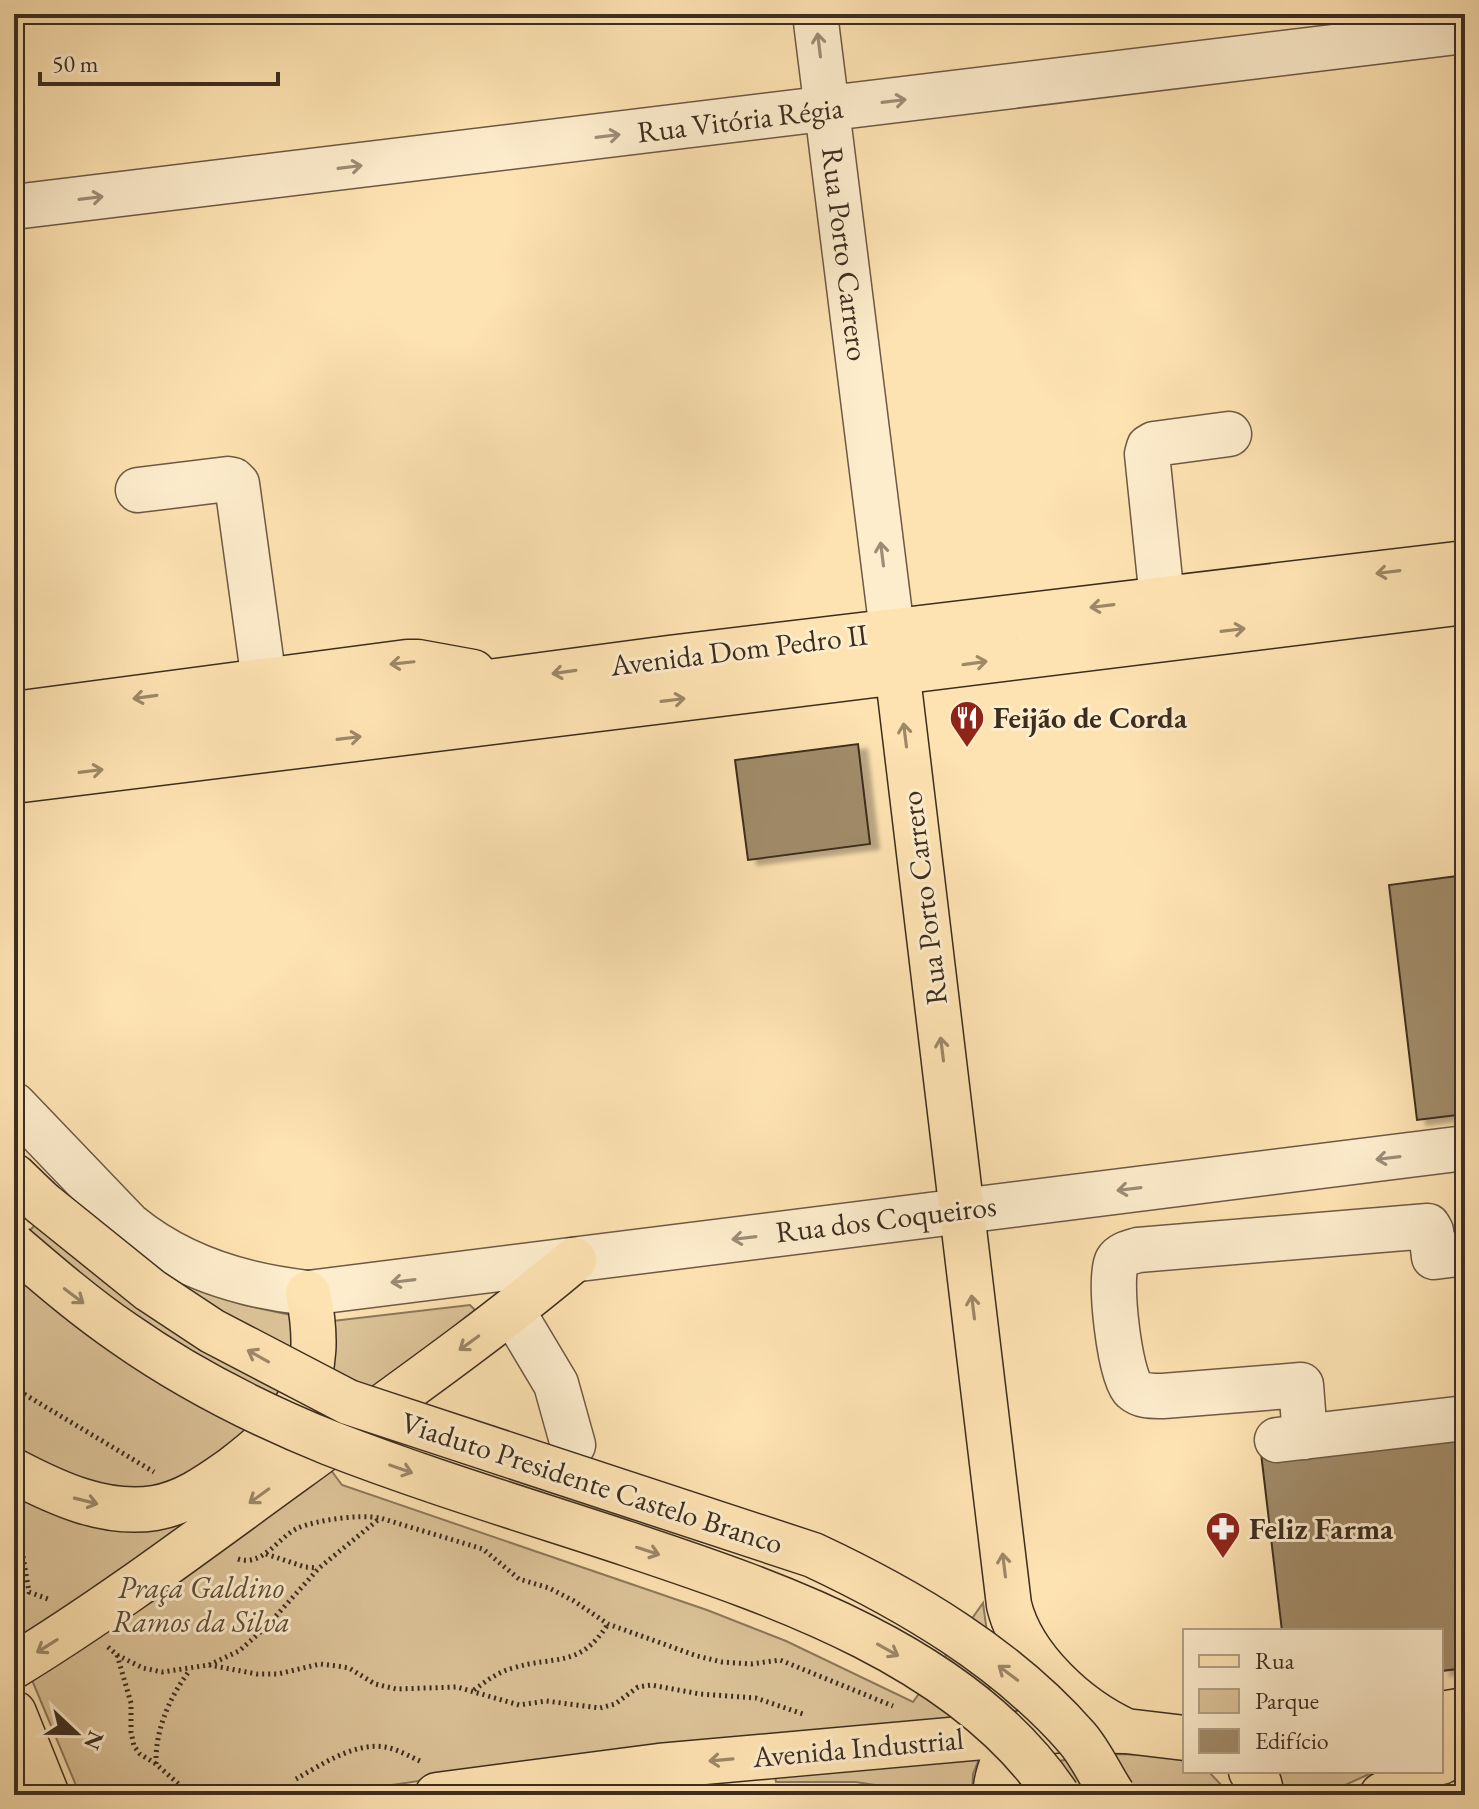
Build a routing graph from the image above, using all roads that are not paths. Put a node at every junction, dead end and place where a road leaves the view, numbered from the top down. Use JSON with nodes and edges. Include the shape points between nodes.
{"nodes":[{"id":1,"x":815,"y":14,"type":"edge"},
{"id":2,"x":1465,"y":31,"type":"edge"},
{"id":3,"x":827,"y":110,"type":"junction"},
{"id":4,"x":14,"y":207,"type":"edge"},
{"id":5,"x":1229,"y":434,"type":"dead end"},
{"id":6,"x":138,"y":490,"type":"dead end"},
{"id":7,"x":1465,"y":563,"type":"edge"},
{"id":8,"x":1162,"y":599,"type":"junction"},
{"id":9,"x":1465,"y":602,"type":"edge"},
{"id":10,"x":894,"y":652,"type":"junction"},
{"id":11,"x":264,"y":681,"type":"junction"},
{"id":12,"x":509,"y":699,"type":"junction"},
{"id":13,"x":401,"y":713,"type":"junction"},
{"id":14,"x":14,"y":714,"type":"edge"},
{"id":15,"x":14,"y":745,"type":"edge"},
{"id":16,"x":14,"y":781,"type":"edge"},
{"id":17,"x":14,"y":810,"type":"edge"},
{"id":18,"x":14,"y":1105,"type":"edge"},
{"id":19,"x":1465,"y":1148,"type":"edge"},
{"id":20,"x":28,"y":1189,"type":"edge"},
{"id":21,"x":960,"y":1210,"type":"junction"},
{"id":22,"x":14,"y":1246,"type":"edge"},
{"id":23,"x":1465,"y":1253,"type":"edge"},
{"id":24,"x":574,"y":1260,"type":"junction"},
{"id":25,"x":308,"y":1293,"type":"junction"},
{"id":26,"x":513,"y":1312,"type":"junction"},
{"id":27,"x":1465,"y":1418,"type":"edge"},
{"id":28,"x":573,"y":1445,"type":"dead end"},
{"id":29,"x":14,"y":1471,"type":"edge"},
{"id":30,"x":197,"y":1516,"type":"junction"},
{"id":31,"x":14,"y":1666,"type":"edge"},
{"id":32,"x":1465,"y":1710,"type":"edge"},
{"id":33,"x":14,"y":1713,"type":"edge"},
{"id":34,"x":1443,"y":1714,"type":"edge"},
{"id":35,"x":1126,"y":1731,"type":"junction"},
{"id":36,"x":1022,"y":1733,"type":"junction"},
{"id":37,"x":1183,"y":1738,"type":"edge"},
{"id":38,"x":1465,"y":1747,"type":"edge"},
{"id":39,"x":1443,"y":1761,"type":"edge"},
{"id":40,"x":1252,"y":1773,"type":"edge"},
{"id":41,"x":1422,"y":1773,"type":"edge"},
{"id":42,"x":431,"y":1779,"type":"edge"},
{"id":43,"x":47,"y":1795,"type":"edge"},
{"id":44,"x":995,"y":1795,"type":"edge"},
{"id":45,"x":1057,"y":1795,"type":"edge"},
{"id":46,"x":1113,"y":1795,"type":"edge"},
{"id":47,"x":1262,"y":1795,"type":"edge"},
{"id":48,"x":1382,"y":1795,"type":"edge"}],
"edges":[{"from":3,"to":1,"type":"street","name":"Rua Porto Carrero","one_way":true},
{"from":3,"to":2,"type":"street","name":"Rua Vitória Régia","one_way":true},
{"from":4,"to":3,"type":"street","name":"Rua Vitória Régia","one_way":true},
{"from":10,"to":3,"type":"street","name":"Rua Porto Carrero","one_way":true},
{"from":5,"to":8,"type":"street","via":[[1149,447]]},
{"from":6,"to":11,"type":"street","via":[[228,479],[237,484]]},
{"from":7,"to":8,"type":"main road","name":"Avenida Dom Pedro II","one_way":true},
{"from":8,"to":10,"type":"main road","name":"Avenida Dom Pedro II","one_way":true},
{"from":10,"to":9,"type":"main road","name":"Avenida Dom Pedro II","one_way":true},
{"from":10,"to":12,"type":"main road","name":"Avenida Dom Pedro II"},
{"from":21,"to":10,"type":"main road","name":"Rua Porto Carrero","one_way":true},
{"from":12,"to":11,"type":"main road","one_way":true,"via":[[418,662]]},
{"from":11,"to":14,"type":"main road","one_way":true},
{"from":12,"to":13,"type":"main road","name":"Avenida Dom Pedro II"},
{"from":12,"to":17,"type":"main road","via":[[438,755]]},
{"from":13,"to":15,"type":"main road","name":"Avenida Dom Pedro II"},
{"from":16,"to":13,"type":"main road","name":"Avenida Dom Pedro II","one_way":true},
{"from":18,"to":25,"type":"street","name":"Rua dos Coqueiros","via":[[151,1243],[221,1276]]},
{"from":19,"to":21,"type":"street","name":"Rua dos Coqueiros","one_way":true},
{"from":46,"to":20,"type":"main road","name":"Viaduto Presidente Castelo Branco","one_way":true,"bridge":true,"via":[[1078,1740],[1016,1679],[883,1588],[798,1550],[348,1402],[175,1307],[91,1245]]},
{"from":21,"to":24,"type":"street","name":"Rua dos Coqueiros","one_way":true},
{"from":35,"to":21,"type":"main road","name":"Rua Porto Carrero","one_way":true,"via":[[1070,1696],[1014,1624]]},
{"from":22,"to":45,"type":"main road","name":"Viaduto Presidente Castelo Branco","one_way":true,"bridge":true,"via":[[122,1333],[250,1408],[401,1469],[786,1598],[846,1626],[980,1711],[1040,1769]]},
{"from":23,"to":27,"type":"street","via":[[1434,1257],[1428,1226],[1138,1250],[1117,1261],[1114,1279],[1124,1374],[1132,1389],[1143,1395],[1301,1385],[1290,1439]]},
{"from":24,"to":25,"type":"street","name":"Rua dos Coqueiros","one_way":true},
{"from":24,"to":26,"type":"main road"},
{"from":25,"to":30,"type":"main road","via":[[315,1352],[295,1408],[278,1432],[204,1490]]},
{"from":26,"to":28,"type":"street","via":[[556,1384]]},
{"from":26,"to":30,"type":"main road","one_way":true},
{"from":29,"to":30,"type":"main road","one_way":true,"via":[[67,1497],[121,1509],[154,1508]]},
{"from":30,"to":31,"type":"main road","one_way":true,"via":[[82,1625]]},
{"from":32,"to":34,"type":"main road"},
{"from":33,"to":43,"type":"main road"},
{"from":35,"to":36,"type":"main road","name":"Avenida Industrial"},
{"from":35,"to":37,"type":"main road","name":"Avenida Industrial"},
{"from":36,"to":42,"type":"main road","name":"Avenida Industrial","one_way":true,"via":[[659,1766]]},
{"from":36,"to":44,"type":"main road","via":[[1002,1762]]},
{"from":38,"to":39,"type":"main road"},
{"from":40,"to":47,"type":"main road"},
{"from":41,"to":48,"type":"main road"}]}
